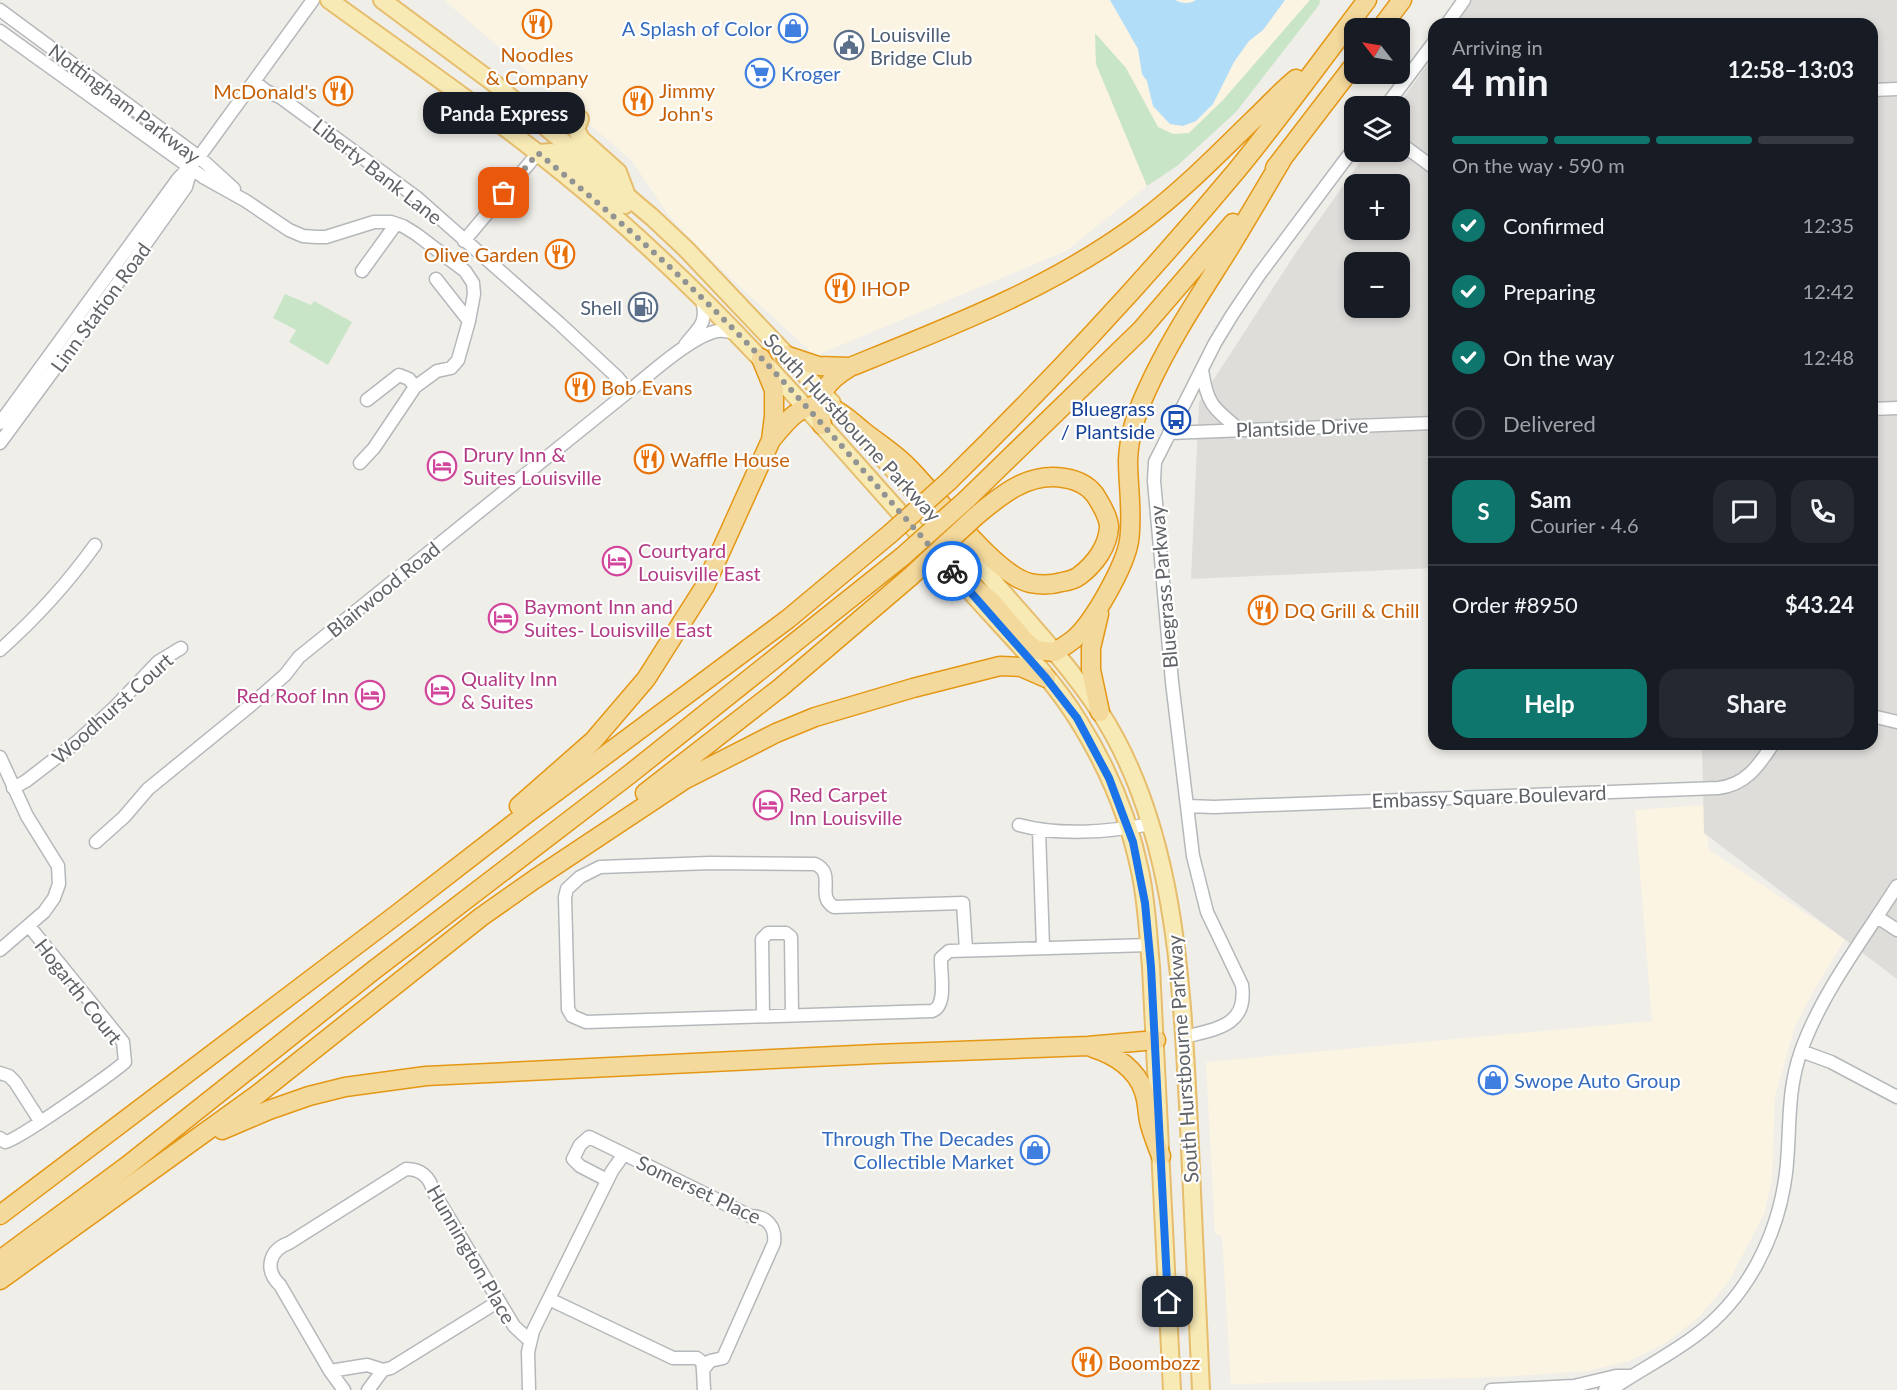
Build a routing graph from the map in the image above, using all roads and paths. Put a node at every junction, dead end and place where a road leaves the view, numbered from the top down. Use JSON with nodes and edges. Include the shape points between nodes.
{"nodes":[{"id":1,"x":313,"y":0,"type":"edge"},
{"id":2,"x":329,"y":0,"type":"edge"},
{"id":3,"x":382,"y":0,"type":"edge"},
{"id":4,"x":1367,"y":0,"type":"edge"},
{"id":5,"x":1402,"y":0,"type":"edge"},
{"id":6,"x":1464,"y":0,"type":"edge"},
{"id":7,"x":2,"y":16,"type":"edge"},
{"id":8,"x":1388,"y":18,"type":"edge"},
{"id":9,"x":1451,"y":18,"type":"edge"},
{"id":10,"x":0,"y":31,"type":"edge"},
{"id":11,"x":1428,"y":50,"type":"edge"},
{"id":12,"x":1320,"y":63,"type":"junction"},
{"id":13,"x":1344,"y":78,"type":"edge"},
{"id":14,"x":254,"y":81,"type":"junction"},
{"id":15,"x":1897,"y":89,"type":"edge"},
{"id":16,"x":1878,"y":90,"type":"edge"},
{"id":17,"x":1394,"y":96,"type":"edge"},
{"id":18,"x":542,"y":123,"type":"junction"},
{"id":19,"x":1410,"y":150,"type":"edge"},
{"id":20,"x":538,"y":153,"type":"junction"},
{"id":21,"x":1282,"y":159,"type":"junction"},
{"id":22,"x":1344,"y":161,"type":"edge"},
{"id":23,"x":195,"y":162,"type":"junction"},
{"id":24,"x":1428,"y":163,"type":"edge"},
{"id":25,"x":626,"y":194,"type":"junction"},
{"id":26,"x":653,"y":218,"type":"junction"},
{"id":27,"x":396,"y":224,"type":"junction"},
{"id":28,"x":464,"y":241,"type":"junction"},
{"id":29,"x":650,"y":248,"type":"junction"},
{"id":30,"x":686,"y":249,"type":"junction"},
{"id":31,"x":362,"y":271,"type":"dead end"},
{"id":32,"x":436,"y":279,"type":"dead end"},
{"id":33,"x":701,"y":296,"type":"junction"},
{"id":34,"x":470,"y":321,"type":"junction"},
{"id":35,"x":737,"y":334,"type":"junction"},
{"id":36,"x":681,"y":350,"type":"junction"},
{"id":37,"x":785,"y":354,"type":"junction"},
{"id":38,"x":761,"y":358,"type":"junction"},
{"id":39,"x":850,"y":367,"type":"junction"},
{"id":40,"x":1202,"y":370,"type":"junction"},
{"id":41,"x":37,"y":384,"type":"junction"},
{"id":42,"x":415,"y":387,"type":"junction"},
{"id":43,"x":629,"y":391,"type":"junction"},
{"id":44,"x":367,"y":400,"type":"dead end"},
{"id":45,"x":816,"y":402,"type":"junction"},
{"id":46,"x":1897,"y":408,"type":"edge"},
{"id":47,"x":1878,"y":409,"type":"edge"},
{"id":48,"x":843,"y":414,"type":"junction"},
{"id":49,"x":0,"y":423,"type":"edge"},
{"id":50,"x":1428,"y":423,"type":"edge"},
{"id":51,"x":822,"y":425,"type":"joint"},
{"id":52,"x":1239,"y":429,"type":"junction"},
{"id":53,"x":1169,"y":433,"type":"junction"},
{"id":54,"x":771,"y":440,"type":"junction"},
{"id":55,"x":0,"y":443,"type":"edge"},
{"id":56,"x":360,"y":463,"type":"dead end"},
{"id":57,"x":96,"y":545,"type":"dead end"},
{"id":58,"x":943,"y":562,"type":"junction"},
{"id":59,"x":1103,"y":598,"type":"junction"},
{"id":60,"x":182,"y":648,"type":"dead end"},
{"id":61,"x":0,"y":650,"type":"edge"},
{"id":62,"x":1055,"y":652,"type":"junction"},
{"id":63,"x":1046,"y":678,"type":"junction"},
{"id":64,"x":1100,"y":712,"type":"junction"},
{"id":65,"x":1878,"y":717,"type":"edge"},
{"id":66,"x":1897,"y":722,"type":"edge"},
{"id":67,"x":1769,"y":750,"type":"edge"},
{"id":68,"x":0,"y":757,"type":"edge"},
{"id":69,"x":13,"y":788,"type":"junction"},
{"id":70,"x":1187,"y":806,"type":"junction"},
{"id":71,"x":1150,"y":824,"type":"junction"},
{"id":72,"x":1019,"y":825,"type":"dead end"},
{"id":73,"x":1129,"y":828,"type":"junction"},
{"id":74,"x":1039,"y":831,"type":"junction"},
{"id":75,"x":96,"y":842,"type":"dead end"},
{"id":76,"x":535,"y":879,"type":"junction"},
{"id":77,"x":1897,"y":886,"type":"edge"},
{"id":78,"x":396,"y":915,"type":"junction"},
{"id":79,"x":1877,"y":917,"type":"junction"},
{"id":80,"x":29,"y":926,"type":"junction"},
{"id":81,"x":1897,"y":930,"type":"edge"},
{"id":82,"x":1149,"y":945,"type":"junction"},
{"id":83,"x":1043,"y":947,"type":"junction"},
{"id":84,"x":0,"y":950,"type":"edge"},
{"id":85,"x":966,"y":950,"type":"junction"},
{"id":86,"x":792,"y":1015,"type":"junction"},
{"id":87,"x":757,"y":1016,"type":"junction"},
{"id":88,"x":1184,"y":1037,"type":"junction"},
{"id":89,"x":1156,"y":1040,"type":"junction"},
{"id":90,"x":1088,"y":1046,"type":"junction"},
{"id":91,"x":1801,"y":1052,"type":"junction"},
{"id":92,"x":0,"y":1073,"type":"edge"},
{"id":93,"x":1897,"y":1097,"type":"edge"},
{"id":94,"x":40,"y":1121,"type":"junction"},
{"id":95,"x":0,"y":1138,"type":"edge"},
{"id":96,"x":178,"y":1153,"type":"junction"},
{"id":97,"x":624,"y":1154,"type":"junction"},
{"id":98,"x":1161,"y":1156,"type":"junction"},
{"id":99,"x":607,"y":1180,"type":"junction"},
{"id":100,"x":0,"y":1215,"type":"edge"},
{"id":101,"x":0,"y":1260,"type":"edge"},
{"id":102,"x":0,"y":1280,"type":"edge"},
{"id":103,"x":549,"y":1299,"type":"junction"},
{"id":104,"x":499,"y":1301,"type":"junction"},
{"id":105,"x":530,"y":1341,"type":"junction"},
{"id":106,"x":382,"y":1370,"type":"junction"},
{"id":107,"x":703,"y":1370,"type":"junction"},
{"id":108,"x":330,"y":1371,"type":"junction"},
{"id":109,"x":1632,"y":1376,"type":"junction"},
{"id":110,"x":344,"y":1390,"type":"edge"},
{"id":111,"x":368,"y":1390,"type":"edge"},
{"id":112,"x":530,"y":1390,"type":"edge"},
{"id":113,"x":704,"y":1390,"type":"edge"},
{"id":114,"x":1172,"y":1390,"type":"edge"},
{"id":115,"x":1201,"y":1390,"type":"edge"},
{"id":116,"x":1491,"y":1390,"type":"edge"},
{"id":117,"x":1605,"y":1390,"type":"edge"}],
"edges":[{"from":1,"to":14,"type":"street","name":"Linn Station Road"},
{"from":2,"to":20,"type":"main road","name":"South Hurstbourne Parkway"},
{"from":3,"to":18,"type":"main road","name":"South Hurstbourne Parkway"},
{"from":4,"to":12,"type":"highway"},
{"from":5,"to":8,"type":"highway"},
{"from":6,"to":9,"type":"street"},
{"from":7,"to":23,"type":"street","name":"Nottingham Parkway"},
{"from":10,"to":23,"type":"street","name":"Nottingham Parkway"},
{"from":11,"to":17,"type":"street"},
{"from":12,"to":39,"type":"highway","via":[[1293,81],[1178,191],[1104,248],[987,311]]},
{"from":12,"to":78,"type":"highway","bridge":true,"via":[[1144,279],[949,481],[789,619],[525,814]]},
{"from":13,"to":21,"type":"highway"},
{"from":14,"to":23,"type":"street","name":"Linn Station Road"},
{"from":14,"to":28,"type":"street","name":"Liberty Bank Lane","via":[[416,197]]},
{"from":15,"to":16,"type":"street"},
{"from":18,"to":25,"type":"main road","name":"South Hurstbourne Parkway"},
{"from":18,"to":25,"type":"main road","via":[[580,119],[576,129],[581,139],[618,172]]},
{"from":19,"to":24,"type":"street"},
{"from":20,"to":26,"type":"main road","via":[[560,156],[619,203]]},
{"from":20,"to":28,"type":"street"},
{"from":20,"to":29,"type":"main road","name":"South Hurstbourne Parkway"},
{"from":21,"to":59,"type":"highway","via":[[1185,315],[1145,392],[1129,448],[1129,544]]},
{"from":21,"to":101,"type":"highway","bridge":true,"via":[[1220,239],[1141,330],[903,557],[127,1166]]},
{"from":22,"to":40,"type":"street","name":"Bluegrass Parkway","via":[[1259,275]]},
{"from":23,"to":27,"type":"street","name":"Nottingham Parkway","via":[[246,201],[303,236],[326,237],[374,222]]},
{"from":23,"to":41,"type":"street","name":"Linn Station Road","via":[[178,179],[143,237]]},
{"from":25,"to":26,"type":"main road","name":"South Hurstbourne Parkway"},
{"from":26,"to":30,"type":"main road","name":"South Hurstbourne Parkway"},
{"from":27,"to":31,"type":"street"},
{"from":27,"to":34,"type":"street","name":"Nottingham Parkway","via":[[465,271],[474,290]]},
{"from":28,"to":43,"type":"street","name":"Liberty Bank Lane","via":[[559,323]]},
{"from":29,"to":30,"type":"main road","via":[[680,254]]},
{"from":29,"to":33,"type":"main road","name":"South Hurstbourne Parkway"},
{"from":30,"to":37,"type":"main road","name":"South Hurstbourne Parkway"},
{"from":32,"to":34,"type":"street"},
{"from":33,"to":35,"type":"main road","name":"South Hurstbourne Parkway"},
{"from":33,"to":36,"type":"street","name":"Blairwood Road","via":[[704,320]]},
{"from":34,"to":42,"type":"street","name":"Nottingham Parkway","via":[[455,365],[432,374]]},
{"from":35,"to":36,"type":"street","name":"Blairwood Road","via":[[711,332]]},
{"from":35,"to":38,"type":"main road","name":"South Hurstbourne Parkway"},
{"from":36,"to":43,"type":"street","name":"Blairwood Road"},
{"from":37,"to":39,"type":"highway","via":[[819,366]]},
{"from":37,"to":45,"type":"main road","name":"South Hurstbourne Parkway"},
{"from":38,"to":45,"type":"main road","name":"South Hurstbourne Parkway"},
{"from":38,"to":54,"type":"highway","via":[[774,390]]},
{"from":39,"to":45,"type":"highway","via":[[833,377]]},
{"from":40,"to":52,"type":"street","via":[[1208,399],[1216,411]]},
{"from":40,"to":53,"type":"street","name":"Bluegrass Parkway"},
{"from":41,"to":49,"type":"street","name":"Linn Station Road"},
{"from":41,"to":55,"type":"street","name":"Linn Station Road"},
{"from":42,"to":44,"type":"street","via":[[399,375]]},
{"from":42,"to":56,"type":"street"},
{"from":43,"to":75,"type":"street","name":"Blairwood Road","via":[[306,651],[259,698],[148,789]]},
{"from":45,"to":48,"type":"highway"},
{"from":45,"to":51,"type":"highway"},
{"from":45,"to":54,"type":"highway","via":[[792,416]]},
{"from":46,"to":47,"type":"street"},
{"from":48,"to":62,"type":"main road","name":"South Hurstbourne Parkway"},
{"from":48,"to":76,"type":"highway","bridge":true,"via":[[908,466],[993,560],[1010,573],[1030,583],[1053,585],[1076,578],[1093,565],[1109,526],[1093,491],[1075,480],[1052,476],[1024,482],[1004,493],[976,516],[910,577],[780,688]]},
{"from":50,"to":52,"type":"street","name":"Plantside Drive"},
{"from":51,"to":58,"type":"main road","name":"South Hurstbourne Parkway"},
{"from":52,"to":53,"type":"street","name":"Plantside Drive"},
{"from":53,"to":70,"type":"street","name":"Bluegrass Parkway","via":[[1155,462],[1154,481]]},
{"from":54,"to":78,"type":"highway","via":[[705,586],[646,679],[594,741]]},
{"from":57,"to":61,"type":"street","via":[[47,604]]},
{"from":58,"to":62,"type":"highway","via":[[992,602],[1026,642],[1036,650]]},
{"from":58,"to":63,"type":"main road","name":"South Hurstbourne Parkway"},
{"from":59,"to":62,"type":"highway","via":[[1081,632]]},
{"from":59,"to":64,"type":"highway","via":[[1090,670]]},
{"from":60,"to":69,"type":"street","name":"Woodhurst Court","via":[[158,662],[78,741]]},
{"from":62,"to":64,"type":"main road","name":"South Hurstbourne Parkway"},
{"from":63,"to":73,"type":"main road","name":"South Hurstbourne Parkway","via":[[1094,748]]},
{"from":63,"to":76,"type":"highway","via":[[1021,667],[1000,666],[815,717],[684,780]]},
{"from":64,"to":71,"type":"main road","name":"South Hurstbourne Parkway","via":[[1119,747]]},
{"from":65,"to":66,"type":"street"},
{"from":67,"to":70,"type":"street","name":"Embassy Square Boulevard","via":[[1744,779],[1712,789]]},
{"from":68,"to":69,"type":"street"},
{"from":69,"to":80,"type":"street","via":[[59,873],[54,898]]},
{"from":70,"to":88,"type":"street","name":"Bluegrass Parkway","via":[[1200,891],[1243,994],[1242,1006],[1230,1022]]},
{"from":71,"to":73,"type":"street"},
{"from":71,"to":88,"type":"main road","name":"South Hurstbourne Parkway","via":[[1177,958]]},
{"from":72,"to":74,"type":"street"},
{"from":73,"to":74,"type":"street"},
{"from":73,"to":82,"type":"main road","name":"South Hurstbourne Parkway","via":[[1140,872]]},
{"from":74,"to":83,"type":"street"},
{"from":76,"to":96,"type":"highway"},
{"from":77,"to":79,"type":"street"},
{"from":78,"to":100,"type":"highway"},
{"from":79,"to":81,"type":"street"},
{"from":79,"to":91,"type":"street","via":[[1823,1003]]},
{"from":80,"to":84,"type":"street"},
{"from":80,"to":94,"type":"street","name":"Hogarth Court","via":[[123,1042],[125,1062]]},
{"from":82,"to":83,"type":"street"},
{"from":82,"to":89,"type":"main road","name":"South Hurstbourne Parkway"},
{"from":83,"to":85,"type":"street"},
{"from":85,"to":86,"type":"street","via":[[949,951],[941,958],[942,1001],[936,1010]]},
{"from":85,"to":87,"type":"street","via":[[963,903],[834,907],[825,898],[826,873],[815,864],[600,867],[567,889],[568,1009],[572,1016],[586,1022]]},
{"from":86,"to":87,"type":"street"},
{"from":86,"to":87,"type":"street","via":[[791,938],[786,933],[768,933],[762,939]]},
{"from":88,"to":89,"type":"main road"},
{"from":88,"to":115,"type":"main road","name":"South Hurstbourne Parkway"},
{"from":89,"to":90,"type":"highway"},
{"from":89,"to":98,"type":"main road","name":"South Hurstbourne Parkway"},
{"from":90,"to":96,"type":"highway","via":[[387,1080],[336,1089],[269,1110]]},
{"from":90,"to":98,"type":"highway","via":[[1109,1053],[1139,1080]]},
{"from":91,"to":93,"type":"street","via":[[1831,1062]]},
{"from":91,"to":109,"type":"street","via":[[1789,1107],[1786,1172],[1780,1204],[1761,1257],[1742,1289],[1718,1317],[1687,1342]]},
{"from":92,"to":94,"type":"street","via":[[15,1082]]},
{"from":94,"to":95,"type":"street","name":"Hogarth Court","via":[[9,1142]]},
{"from":96,"to":102,"type":"highway"},
{"from":97,"to":99,"type":"street","name":"Somerset Place"},
{"from":97,"to":99,"type":"street","via":[[589,1137],[580,1145],[573,1159]]},
{"from":97,"to":107,"type":"street","name":"Somerset Place","via":[[750,1216],[764,1218],[775,1235],[723,1358],[710,1361]]},
{"from":98,"to":114,"type":"main road","name":"South Hurstbourne Parkway"},
{"from":99,"to":103,"type":"street","name":"Somerset Place"},
{"from":103,"to":105,"type":"street","name":"Somerset Place"},
{"from":103,"to":107,"type":"street","via":[[673,1358],[696,1358],[702,1362]]},
{"from":104,"to":105,"type":"street","name":"Hunnington Place","via":[[514,1326]]},
{"from":104,"to":106,"type":"street"},
{"from":104,"to":108,"type":"street","name":"Hunnington Place","via":[[427,1177],[406,1169],[281,1246],[270,1260],[275,1281]]},
{"from":105,"to":112,"type":"street","name":"Somerset Place"},
{"from":106,"to":108,"type":"street","via":[[367,1365]]},
{"from":106,"to":111,"type":"street"},
{"from":107,"to":113,"type":"street"},
{"from":108,"to":110,"type":"street","name":"Hunnington Place"},
{"from":109,"to":116,"type":"street","via":[[1558,1388]]},
{"from":109,"to":117,"type":"street"}]}
